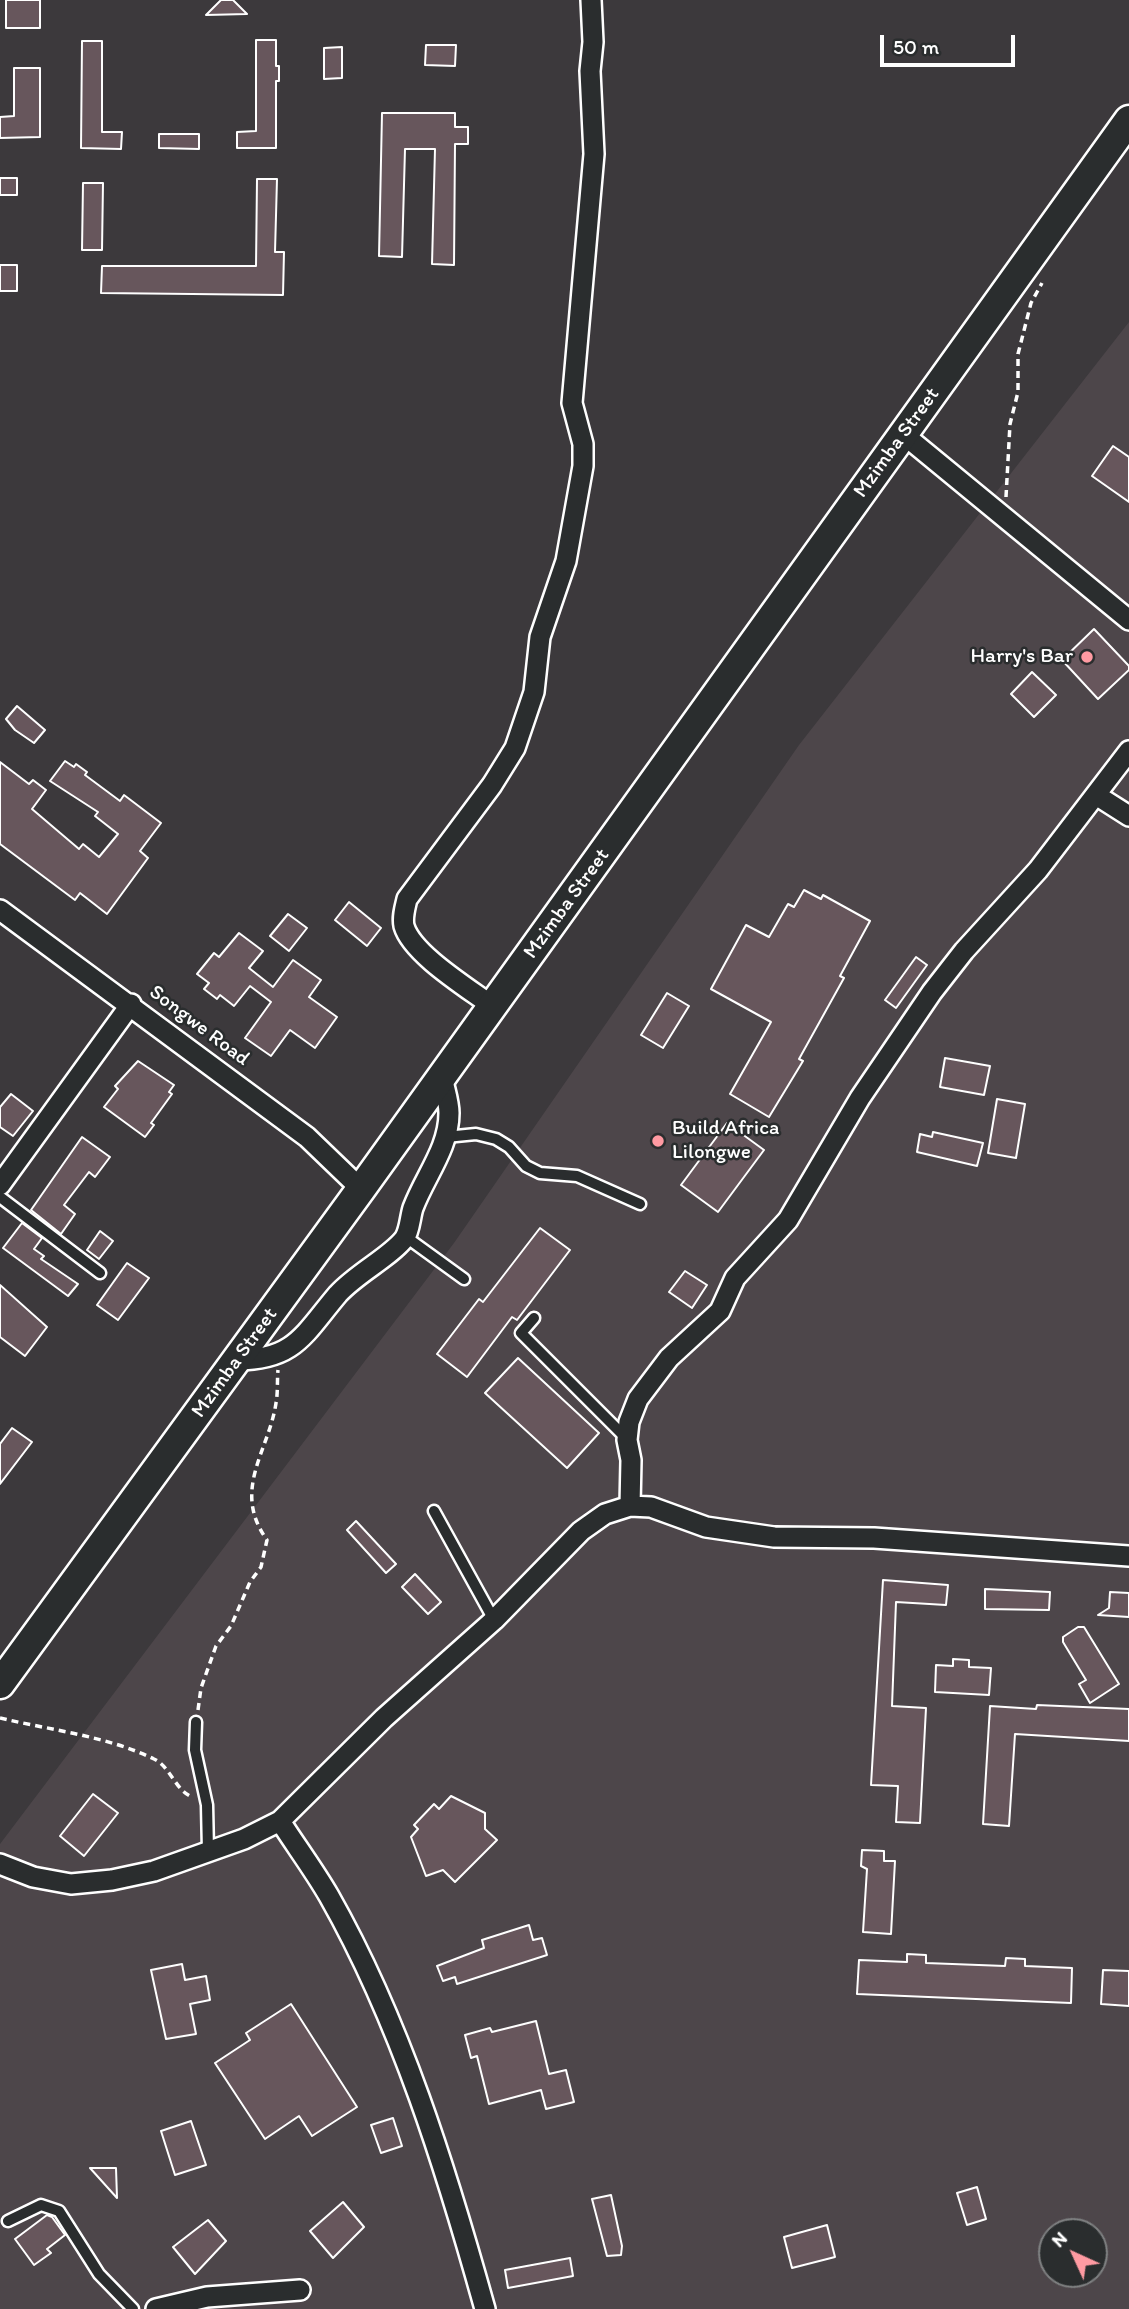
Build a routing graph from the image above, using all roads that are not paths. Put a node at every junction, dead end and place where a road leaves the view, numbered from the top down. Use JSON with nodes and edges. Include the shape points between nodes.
{"nodes":[{"id":1,"x":592,"y":0,"type":"edge"},
{"id":2,"x":1129,"y":120,"type":"edge"},
{"id":3,"x":903,"y":434,"type":"junction"},
{"id":4,"x":1129,"y":620,"type":"edge"},
{"id":5,"x":1129,"y":751,"type":"edge"},
{"id":6,"x":1097,"y":795,"type":"junction"},
{"id":7,"x":1129,"y":816,"type":"edge"},
{"id":8,"x":0,"y":910,"type":"edge"},
{"id":9,"x":131,"y":1004,"type":"junction"},
{"id":10,"x":492,"y":1006,"type":"junction"},
{"id":11,"x":442,"y":1076,"type":"junction"},
{"id":12,"x":446,"y":1136,"type":"junction"},
{"id":13,"x":0,"y":1185,"type":"edge"},
{"id":14,"x":361,"y":1189,"type":"junction"},
{"id":15,"x":0,"y":1197,"type":"edge"},
{"id":16,"x":640,"y":1204,"type":"dead end"},
{"id":17,"x":406,"y":1237,"type":"junction"},
{"id":18,"x":100,"y":1273,"type":"dead end"},
{"id":19,"x":464,"y":1279,"type":"dead end"},
{"id":20,"x":534,"y":1318,"type":"dead end"},
{"id":21,"x":237,"y":1360,"type":"junction"},
{"id":22,"x":627,"y":1440,"type":"junction"},
{"id":23,"x":630,"y":1506,"type":"junction"},
{"id":24,"x":435,"y":1511,"type":"dead end"},
{"id":25,"x":1129,"y":1556,"type":"edge"},
{"id":26,"x":494,"y":1620,"type":"junction"},
{"id":27,"x":0,"y":1684,"type":"edge"},
{"id":28,"x":196,"y":1722,"type":"road end"},
{"id":29,"x":280,"y":1821,"type":"junction"},
{"id":30,"x":208,"y":1851,"type":"junction"},
{"id":31,"x":0,"y":1864,"type":"edge"},
{"id":32,"x":8,"y":2221,"type":"dead end"},
{"id":33,"x":300,"y":2290,"type":"dead end"},
{"id":34,"x":165,"y":2308,"type":"edge"},
{"id":35,"x":133,"y":2309,"type":"edge"},
{"id":36,"x":485,"y":2309,"type":"edge"}],
"edges":[{"from":1,"to":10,"type":"street","via":[[594,154],[572,403],[583,444],[583,466],[566,561],[540,637],[534,691],[515,748],[407,899],[404,912],[404,925],[419,950]]},
{"from":2,"to":3,"type":"main road","name":"Mzimba Street"},
{"from":3,"to":4,"type":"street"},
{"from":3,"to":10,"type":"main road","name":"Mzimba Street"},
{"from":5,"to":6,"type":"street"},
{"from":6,"to":7,"type":"street"},
{"from":6,"to":22,"type":"street","via":[[932,992],[852,1109],[788,1220],[735,1278],[720,1311],[669,1358],[638,1399]]},
{"from":8,"to":9,"type":"street","name":"Songwe Road"},
{"from":9,"to":13,"type":"street"},
{"from":9,"to":14,"type":"street","name":"Songwe Road","via":[[307,1137]]},
{"from":10,"to":11,"type":"main road","name":"Mzimba Street"},
{"from":11,"to":12,"type":"street","via":[[449,1111]]},
{"from":11,"to":14,"type":"main road","name":"Mzimba Street"},
{"from":12,"to":16,"type":"lane","via":[[476,1133],[496,1139],[540,1173],[577,1176]]},
{"from":12,"to":17,"type":"street","via":[[413,1209]]},
{"from":14,"to":21,"type":"main road","name":"Mzimba Street"},
{"from":15,"to":18,"type":"lane"},
{"from":17,"to":19,"type":"lane"},
{"from":17,"to":21,"type":"street","via":[[366,1267],[314,1328],[278,1355]]},
{"from":20,"to":22,"type":"lane","via":[[521,1333]]},
{"from":21,"to":27,"type":"main road","name":"Mzimba Street"},
{"from":22,"to":23,"type":"street"},
{"from":23,"to":25,"type":"street","via":[[651,1507],[706,1527],[774,1537],[874,1538]]},
{"from":23,"to":26,"type":"street","via":[[605,1514],[581,1531]]},
{"from":24,"to":26,"type":"lane"},
{"from":26,"to":29,"type":"street","via":[[384,1718]]},
{"from":28,"to":30,"type":"lane","via":[[195,1750],[207,1805]]},
{"from":29,"to":30,"type":"street"},
{"from":29,"to":36,"type":"street","via":[[329,1896],[374,1985],[431,2132]]},
{"from":30,"to":31,"type":"street","via":[[153,1871],[71,1884],[33,1877]]},
{"from":32,"to":35,"type":"lane","via":[[41,2205],[59,2211],[99,2274]]},
{"from":33,"to":34,"type":"street","via":[[207,2297]]}]}
